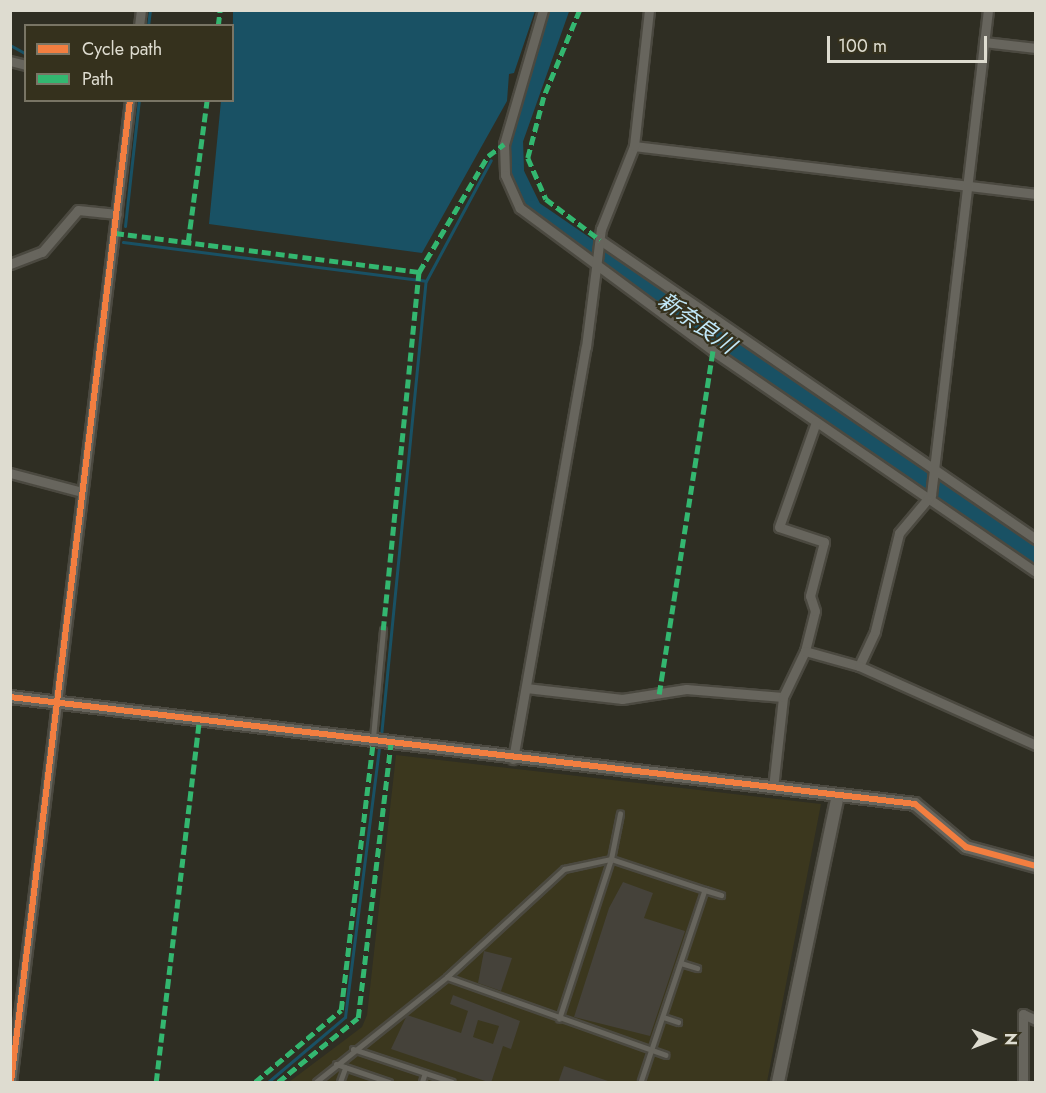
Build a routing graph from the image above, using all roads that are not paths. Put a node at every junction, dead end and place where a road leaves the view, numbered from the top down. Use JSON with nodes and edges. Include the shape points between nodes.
{"nodes":[{"id":1,"x":543,"y":10,"type":"edge"},
{"id":2,"x":649,"y":10,"type":"edge"},
{"id":3,"x":988,"y":10,"type":"edge"},
{"id":4,"x":984,"y":42,"type":"junction"},
{"id":5,"x":1035,"y":48,"type":"edge"},
{"id":6,"x":130,"y":102,"type":"edge"},
{"id":7,"x":634,"y":146,"type":"junction"},
{"id":8,"x":968,"y":186,"type":"junction"},
{"id":9,"x":1035,"y":194,"type":"edge"},
{"id":10,"x":117,"y":214,"type":"junction"},
{"id":11,"x":600,"y":243,"type":"junction"},
{"id":12,"x":10,"y":264,"type":"edge"},
{"id":13,"x":597,"y":265,"type":"junction"},
{"id":14,"x":816,"y":422,"type":"junction"},
{"id":15,"x":934,"y":472,"type":"junction"},
{"id":16,"x":10,"y":473,"type":"edge"},
{"id":17,"x":82,"y":492,"type":"junction"},
{"id":18,"x":930,"y":498,"type":"junction"},
{"id":19,"x":1035,"y":539,"type":"edge"},
{"id":20,"x":1035,"y":572,"type":"edge"},
{"id":21,"x":383,"y":630,"type":"dead end"},
{"id":22,"x":805,"y":651,"type":"junction"},
{"id":23,"x":860,"y":666,"type":"junction"},
{"id":24,"x":525,"y":688,"type":"junction"},
{"id":25,"x":10,"y":697,"type":"edge"},
{"id":26,"x":783,"y":697,"type":"junction"},
{"id":27,"x":57,"y":703,"type":"junction"},
{"id":28,"x":373,"y":740,"type":"junction"},
{"id":29,"x":1035,"y":745,"type":"edge"},
{"id":30,"x":513,"y":759,"type":"junction"},
{"id":31,"x":773,"y":788,"type":"junction"},
{"id":32,"x":838,"y":796,"type":"junction"},
{"id":33,"x":620,"y":814,"type":"dead end"},
{"id":34,"x":611,"y":859,"type":"junction"},
{"id":35,"x":1035,"y":866,"type":"edge"},
{"id":36,"x":705,"y":890,"type":"junction"},
{"id":37,"x":721,"y":895,"type":"dead end"},
{"id":38,"x":681,"y":963,"type":"junction"},
{"id":39,"x":697,"y":968,"type":"dead end"},
{"id":40,"x":447,"y":977,"type":"junction"},
{"id":41,"x":663,"y":1017,"type":"junction"},
{"id":42,"x":559,"y":1019,"type":"junction"},
{"id":43,"x":1035,"y":1020,"type":"edge"},
{"id":44,"x":678,"y":1022,"type":"dead end"},
{"id":45,"x":353,"y":1049,"type":"junction"},
{"id":46,"x":652,"y":1050,"type":"junction"},
{"id":47,"x":666,"y":1055,"type":"dead end"},
{"id":48,"x":336,"y":1064,"type":"junction"},
{"id":49,"x":345,"y":1068,"type":"junction"},
{"id":50,"x":425,"y":1073,"type":"junction"},
{"id":51,"x":11,"y":1083,"type":"edge"},
{"id":52,"x":316,"y":1083,"type":"edge"},
{"id":53,"x":340,"y":1083,"type":"edge"},
{"id":54,"x":389,"y":1083,"type":"edge"},
{"id":55,"x":422,"y":1083,"type":"edge"},
{"id":56,"x":452,"y":1083,"type":"edge"},
{"id":57,"x":641,"y":1083,"type":"edge"},
{"id":58,"x":778,"y":1083,"type":"edge"},
{"id":59,"x":1023,"y":1083,"type":"edge"}],
"edges":[{"from":1,"to":13,"type":"street","via":[[505,136],[505,175],[532,221]]},
{"from":2,"to":7,"type":"street"},
{"from":3,"to":4,"type":"street"},
{"from":4,"to":5,"type":"street"},
{"from":4,"to":8,"type":"street"},
{"from":6,"to":10,"type":"street"},
{"from":7,"to":8,"type":"street"},
{"from":7,"to":11,"type":"street"},
{"from":8,"to":9,"type":"street"},
{"from":8,"to":15,"type":"street"},
{"from":10,"to":12,"type":"street","via":[[78,210],[42,252]]},
{"from":10,"to":17,"type":"street"},
{"from":11,"to":13,"type":"street"},
{"from":11,"to":15,"type":"street"},
{"from":13,"to":14,"type":"street"},
{"from":13,"to":24,"type":"street"},
{"from":14,"to":18,"type":"street"},
{"from":14,"to":22,"type":"street","via":[[779,527],[824,542],[810,596],[815,611]]},
{"from":15,"to":18,"type":"street"},
{"from":15,"to":19,"type":"street"},
{"from":16,"to":17,"type":"street"},
{"from":17,"to":27,"type":"street"},
{"from":18,"to":20,"type":"street"},
{"from":18,"to":23,"type":"street","via":[[899,533],[875,631]]},
{"from":21,"to":28,"type":"lane"},
{"from":22,"to":23,"type":"street"},
{"from":22,"to":26,"type":"street"},
{"from":23,"to":29,"type":"street"},
{"from":24,"to":26,"type":"street","via":[[622,699],[686,689]]},
{"from":24,"to":30,"type":"street"},
{"from":25,"to":27,"type":"street"},
{"from":26,"to":31,"type":"street"},
{"from":27,"to":28,"type":"street"},
{"from":27,"to":51,"type":"street"},
{"from":28,"to":30,"type":"street"},
{"from":30,"to":31,"type":"street"},
{"from":31,"to":32,"type":"street"},
{"from":32,"to":35,"type":"street","via":[[915,804],[966,847]]},
{"from":32,"to":58,"type":"street"},
{"from":33,"to":34,"type":"lane"},
{"from":34,"to":36,"type":"lane"},
{"from":34,"to":40,"type":"lane","via":[[564,869]]},
{"from":34,"to":42,"type":"lane"},
{"from":36,"to":37,"type":"lane"},
{"from":36,"to":38,"type":"lane"},
{"from":38,"to":39,"type":"lane"},
{"from":38,"to":41,"type":"lane"},
{"from":40,"to":42,"type":"lane"},
{"from":40,"to":45,"type":"lane"},
{"from":41,"to":44,"type":"lane"},
{"from":41,"to":46,"type":"lane"},
{"from":42,"to":46,"type":"lane"},
{"from":43,"to":59,"type":"street","via":[[1023,1014]]},
{"from":45,"to":48,"type":"lane"},
{"from":45,"to":50,"type":"lane"},
{"from":46,"to":47,"type":"lane"},
{"from":46,"to":57,"type":"lane"},
{"from":48,"to":49,"type":"lane"},
{"from":48,"to":52,"type":"lane"},
{"from":49,"to":53,"type":"lane"},
{"from":49,"to":54,"type":"lane"},
{"from":50,"to":55,"type":"lane"},
{"from":50,"to":56,"type":"lane"}]}
